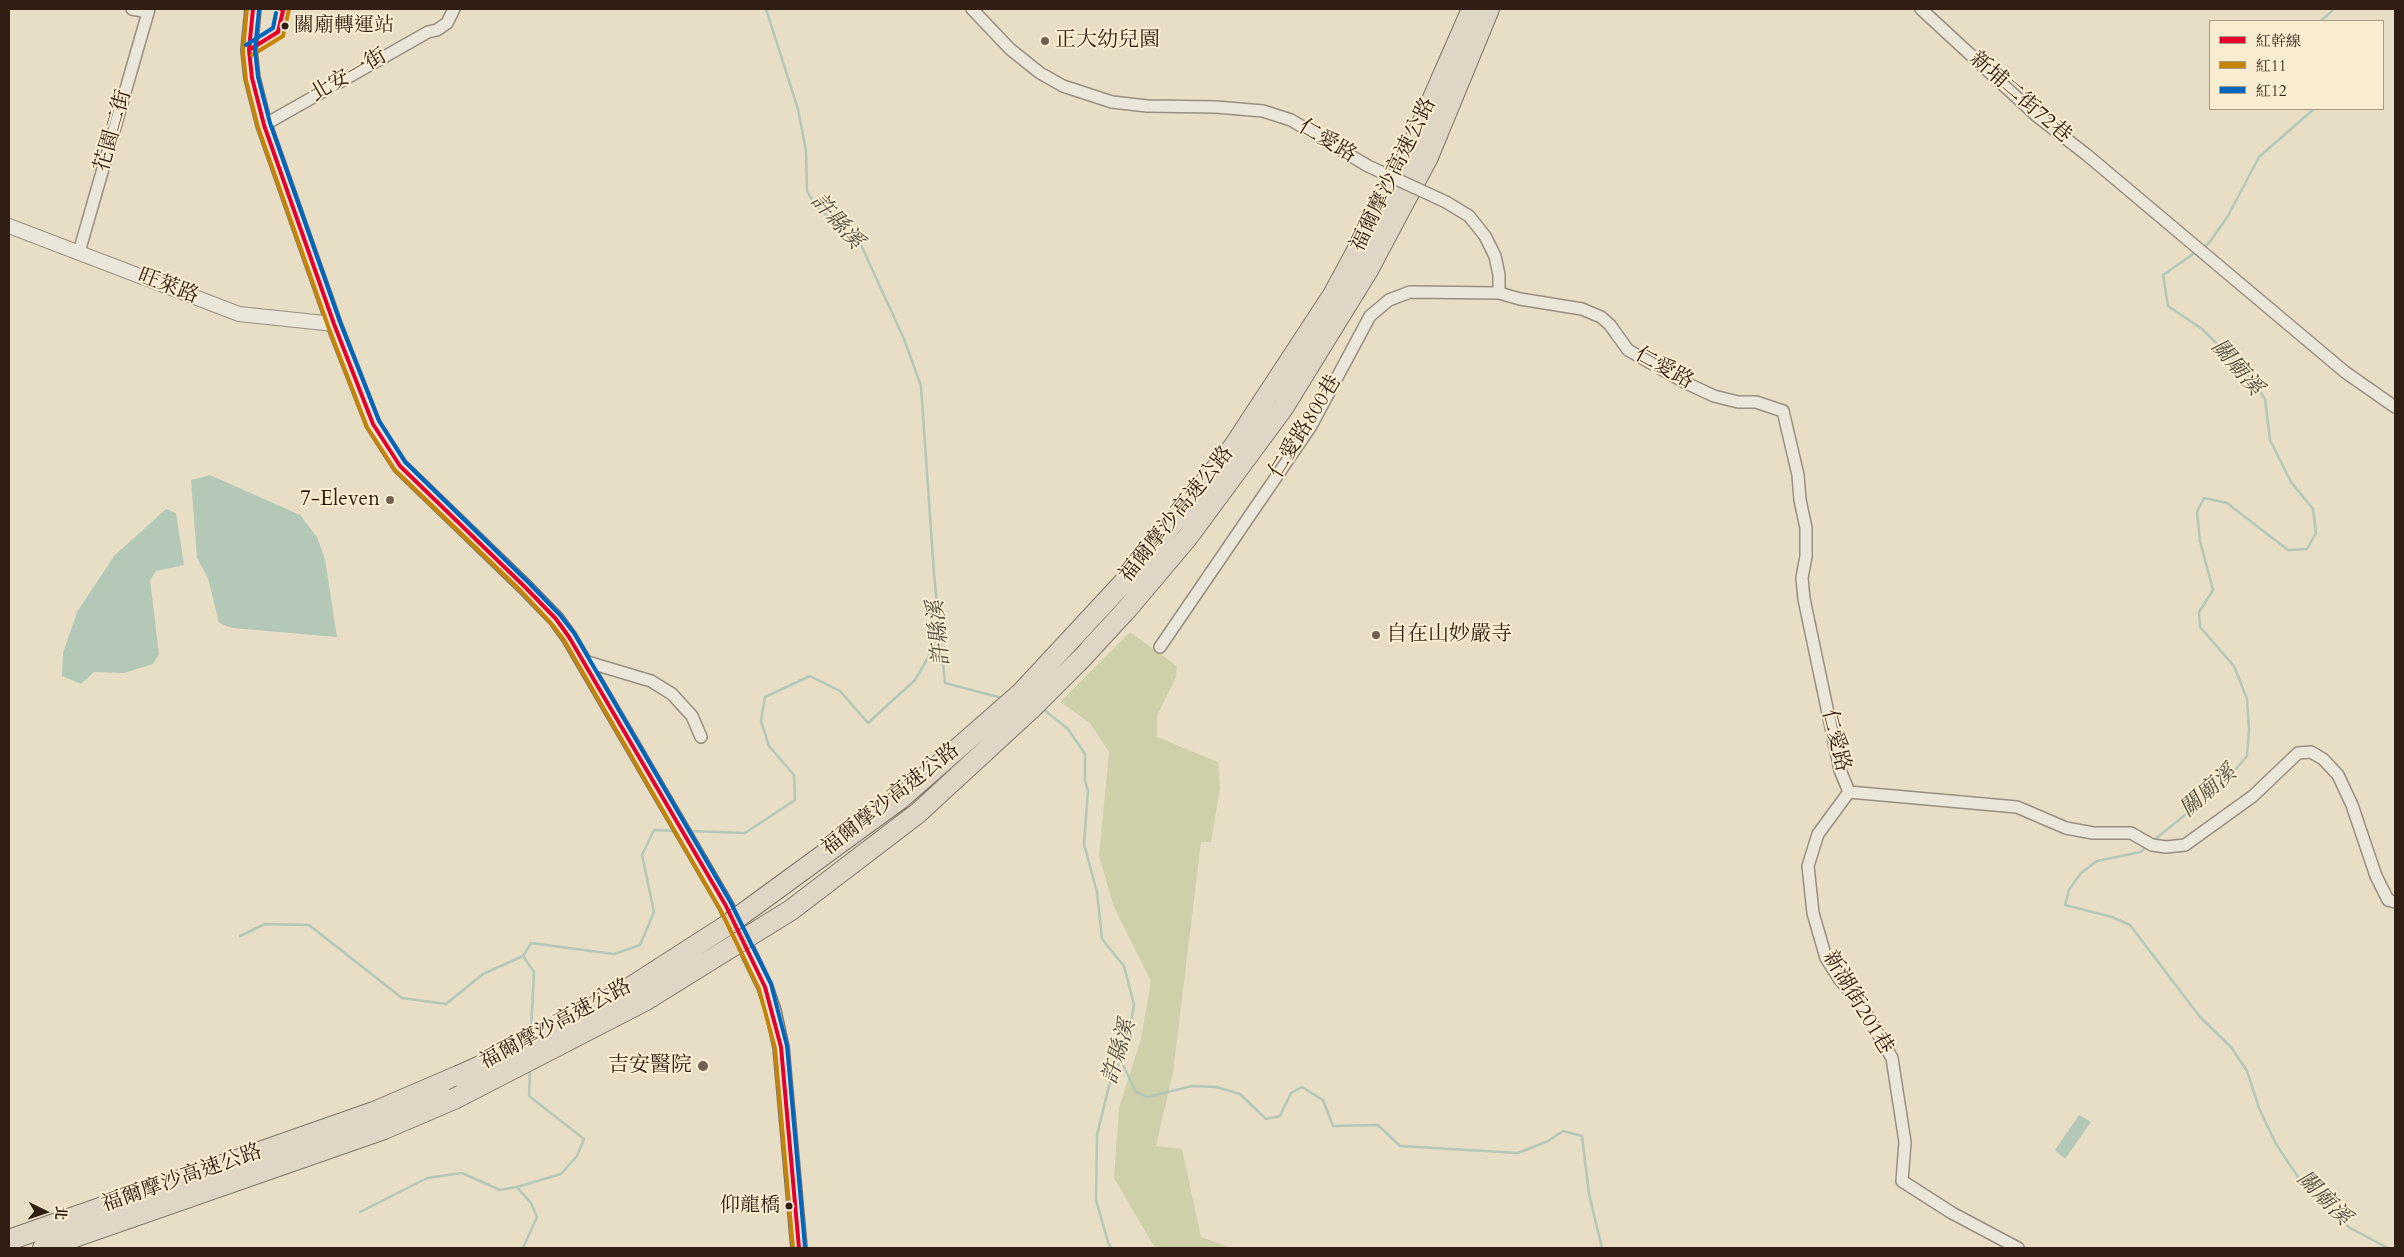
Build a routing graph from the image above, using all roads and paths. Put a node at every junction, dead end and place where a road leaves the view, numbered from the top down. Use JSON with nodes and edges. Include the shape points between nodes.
{"nodes":[{"id":1,"x":132,"y":9,"type":"edge"},
{"id":2,"x":253,"y":9,"type":"edge"},
{"id":3,"x":454,"y":9,"type":"edge"},
{"id":4,"x":972,"y":9,"type":"edge"},
{"id":5,"x":1472,"y":9,"type":"edge"},
{"id":6,"x":1489,"y":9,"type":"edge"},
{"id":7,"x":1921,"y":9,"type":"edge"},
{"id":8,"x":149,"y":10,"type":"edge"},
{"id":9,"x":264,"y":125,"type":"junction"},
{"id":10,"x":9,"y":226,"type":"edge"},
{"id":11,"x":79,"y":252,"type":"junction"},
{"id":12,"x":1499,"y":293,"type":"junction"},
{"id":13,"x":334,"y":324,"type":"junction"},
{"id":14,"x":2395,"y":407,"type":"edge"},
{"id":15,"x":1160,"y":647,"type":"dead end"},
{"id":16,"x":584,"y":661,"type":"junction"},
{"id":17,"x":701,"y":737,"type":"dead end"},
{"id":18,"x":1849,"y":792,"type":"junction"},
{"id":19,"x":2395,"y":902,"type":"edge"},
{"id":20,"x":9,"y":1240,"type":"edge"},
{"id":21,"x":43,"y":1248,"type":"edge"},
{"id":22,"x":799,"y":1248,"type":"edge"},
{"id":23,"x":2018,"y":1248,"type":"edge"}],
"edges":[{"from":1,"to":8,"type":"street"},
{"from":2,"to":9,"type":"main road","via":[[249,50],[252,78]]},
{"from":3,"to":9,"type":"street","name":"北安一街","via":[[447,23],[437,30],[428,32]]},
{"from":4,"to":12,"type":"street","name":"仁愛路","bridge":true,"via":[[1010,49],[1040,73],[1063,86],[1112,102],[1263,111],[1291,120],[1368,166],[1446,202],[1469,216],[1486,236],[1495,256]]},
{"from":5,"to":20,"type":"highway","name":"福爾摩沙高速公路","bridge":true,"via":[[1406,160],[1333,295],[1234,446],[1138,566],[1021,693],[900,799],[726,926],[628,989],[498,1058],[374,1112]]},
{"from":6,"to":21,"type":"highway","name":"福爾摩沙高速公路","bridge":true,"via":[[1428,157],[1368,270],[1283,408],[1186,538],[1128,608],[1032,708],[918,813],[791,910],[646,1000],[454,1099],[384,1129]]},
{"from":7,"to":14,"type":"street","name":"新埔二街72巷","via":[[2038,117],[2345,372]]},
{"from":8,"to":11,"type":"street","name":"花園二街"},
{"from":9,"to":13,"type":"main road"},
{"from":10,"to":11,"type":"street","name":"旺萊路"},
{"from":11,"to":13,"type":"street","name":"旺萊路","via":[[239,314]]},
{"from":12,"to":15,"type":"street","name":"仁愛路800巷","via":[[1410,292],[1389,300],[1370,316],[1311,426]]},
{"from":12,"to":18,"type":"street","name":"仁愛路","via":[[1520,300],[1582,309],[1610,325],[1628,350],[1684,382],[1714,396],[1738,402],[1756,402],[1783,411],[1806,528],[1802,578],[1804,599],[1838,760]]},
{"from":13,"to":16,"type":"main road","via":[[373,424],[400,466],[540,602],[556,619]]},
{"from":16,"to":17,"type":"street","via":[[651,681],[672,694],[692,716]]},
{"from":16,"to":22,"type":"main road","via":[[713,884],[765,987],[778,1029],[783,1064]]},
{"from":18,"to":19,"type":"street","name":"仁愛路","via":[[2017,807],[2066,828],[2093,833],[2130,833],[2152,845],[2185,845],[2252,796],[2298,753],[2311,752],[2323,758],[2338,775],[2352,804],[2376,876],[2388,900]]},
{"from":18,"to":23,"type":"street","name":"新湖街201巷","via":[[1818,834],[1808,866],[1813,913],[1826,958],[1860,1003],[1892,1058],[1905,1142],[1902,1181],[1952,1213]]}]}
